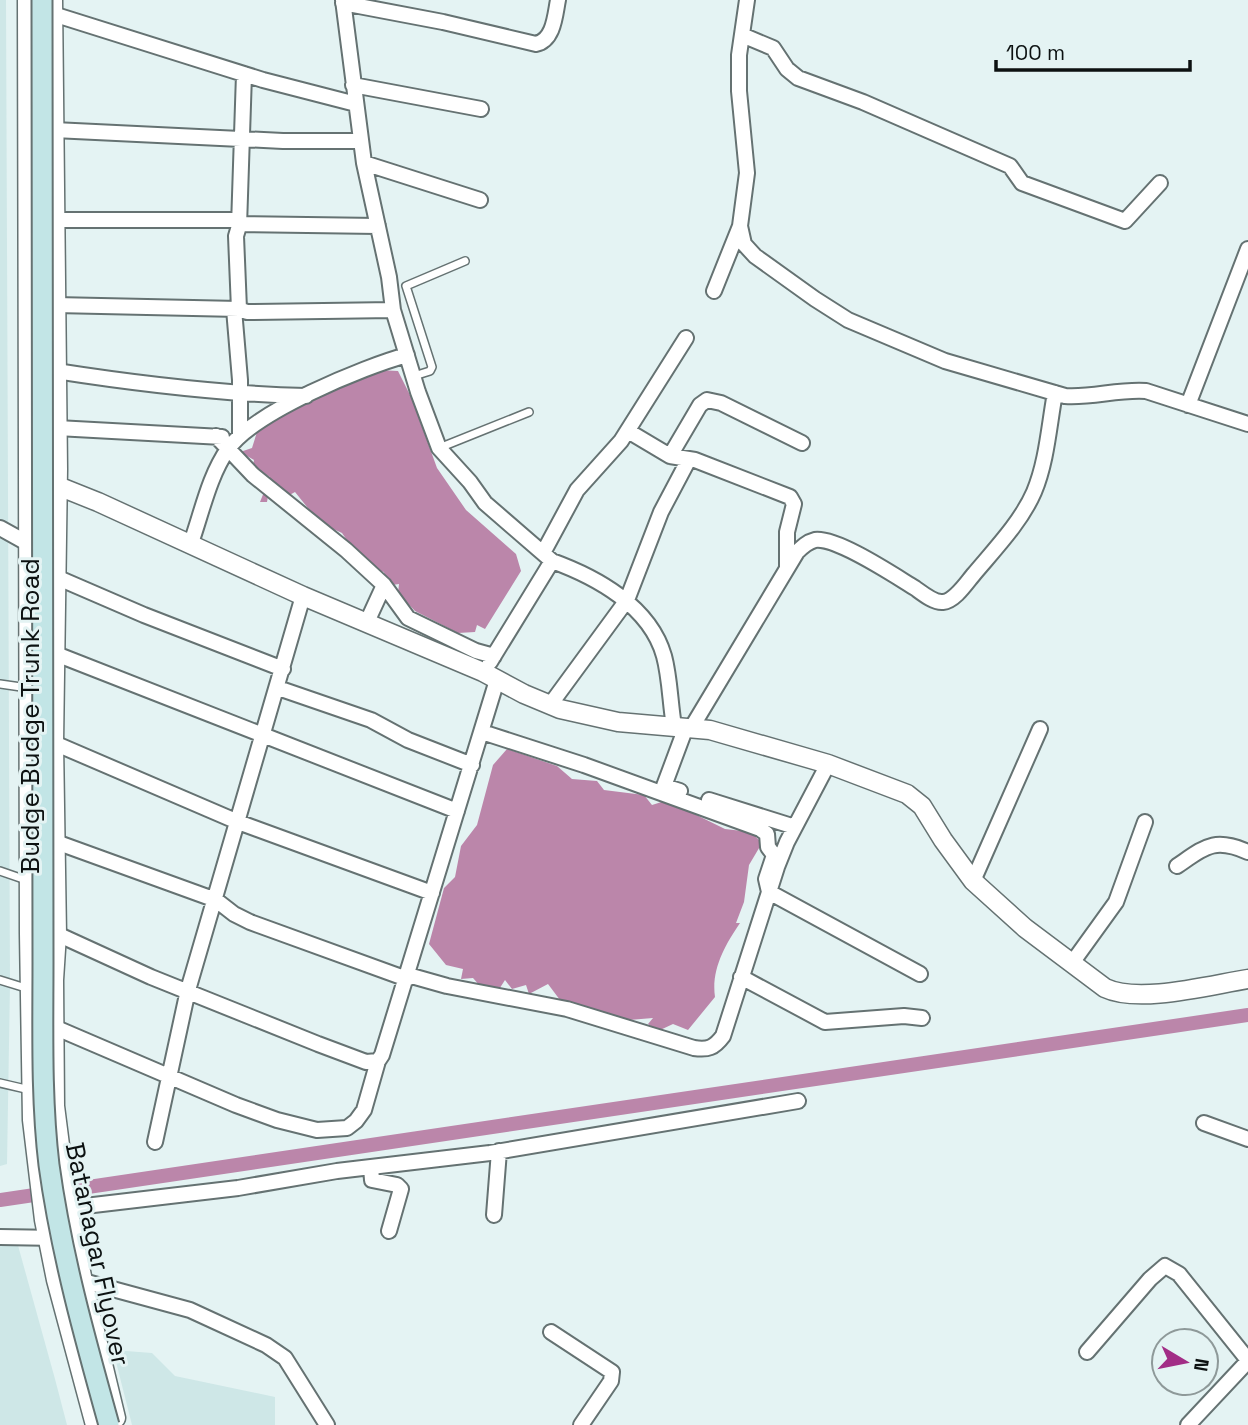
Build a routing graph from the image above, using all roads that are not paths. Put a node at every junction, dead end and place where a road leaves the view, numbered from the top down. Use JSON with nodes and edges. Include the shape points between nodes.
{"nodes":[{"id":1,"x":27,"y":0,"type":"edge"},
{"id":2,"x":558,"y":0,"type":"edge"},
{"id":3,"x":747,"y":0,"type":"edge"},
{"id":4,"x":343,"y":2,"type":"edge"},
{"id":5,"x":49,"y":5,"type":"edge"},
{"id":6,"x":742,"y":35,"type":"junction"},
{"id":7,"x":244,"y":74,"type":"junction"},
{"id":8,"x":353,"y":85,"type":"junction"},
{"id":9,"x":356,"y":104,"type":"junction"},
{"id":10,"x":481,"y":108,"type":"dead end"},
{"id":11,"x":54,"y":130,"type":"junction"},
{"id":12,"x":243,"y":139,"type":"junction"},
{"id":13,"x":361,"y":141,"type":"junction"},
{"id":14,"x":364,"y":163,"type":"junction"},
{"id":15,"x":1160,"y":183,"type":"dead end"},
{"id":16,"x":480,"y":200,"type":"dead end"},
{"id":17,"x":54,"y":220,"type":"junction"},
{"id":18,"x":239,"y":223,"type":"junction"},
{"id":19,"x":378,"y":226,"type":"junction"},
{"id":20,"x":740,"y":226,"type":"junction"},
{"id":21,"x":1248,"y":248,"type":"edge"},
{"id":22,"x":465,"y":261,"type":"dead end"},
{"id":23,"x":1242,"y":279,"type":"edge"},
{"id":24,"x":406,"y":286,"type":"junction"},
{"id":25,"x":390,"y":290,"type":"junction"},
{"id":26,"x":714,"y":291,"type":"dead end"},
{"id":27,"x":55,"y":305,"type":"junction"},
{"id":28,"x":236,"y":309,"type":"junction"},
{"id":29,"x":393,"y":310,"type":"junction"},
{"id":30,"x":686,"y":338,"type":"dead end"},
{"id":31,"x":407,"y":355,"type":"junction"},
{"id":32,"x":56,"y":371,"type":"junction"},
{"id":33,"x":413,"y":376,"type":"junction"},
{"id":34,"x":1055,"y":393,"type":"junction"},
{"id":35,"x":240,"y":394,"type":"junction"},
{"id":36,"x":308,"y":396,"type":"junction"},
{"id":37,"x":1188,"y":405,"type":"junction"},
{"id":38,"x":529,"y":412,"type":"dead end"},
{"id":39,"x":1248,"y":424,"type":"edge"},
{"id":40,"x":57,"y":429,"type":"junction"},
{"id":41,"x":628,"y":431,"type":"junction"},
{"id":42,"x":235,"y":441,"type":"junction"},
{"id":43,"x":802,"y":443,"type":"dead end"},
{"id":44,"x":439,"y":448,"type":"junction"},
{"id":45,"x":670,"y":456,"type":"junction"},
{"id":46,"x":689,"y":459,"type":"junction"},
{"id":47,"x":28,"y":485,"type":"junction"},
{"id":48,"x":58,"y":486,"type":"junction"},
{"id":49,"x":0,"y":528,"type":"edge"},
{"id":50,"x":57,"y":542,"type":"junction"},
{"id":51,"x":191,"y":543,"type":"junction"},
{"id":52,"x":29,"y":544,"type":"junction"},
{"id":53,"x":547,"y":557,"type":"junction"},
{"id":54,"x":788,"y":568,"type":"junction"},
{"id":55,"x":56,"y":577,"type":"junction"},
{"id":56,"x":384,"y":585,"type":"junction"},
{"id":57,"x":303,"y":596,"type":"junction"},
{"id":58,"x":627,"y":600,"type":"junction"},
{"id":59,"x":367,"y":622,"type":"junction"},
{"id":60,"x":56,"y":654,"type":"junction"},
{"id":61,"x":494,"y":656,"type":"junction"},
{"id":62,"x":283,"y":668,"type":"junction"},
{"id":63,"x":490,"y":676,"type":"junction"},
{"id":64,"x":0,"y":684,"type":"edge"},
{"id":65,"x":29,"y":688,"type":"junction"},
{"id":66,"x":278,"y":688,"type":"junction"},
{"id":67,"x":550,"y":705,"type":"junction"},
{"id":68,"x":684,"y":727,"type":"junction"},
{"id":69,"x":1040,"y":729,"type":"dead end"},
{"id":70,"x":482,"y":732,"type":"junction"},
{"id":71,"x":263,"y":734,"type":"junction"},
{"id":72,"x":54,"y":743,"type":"junction"},
{"id":73,"x":828,"y":764,"type":"junction"},
{"id":74,"x":472,"y":765,"type":"junction"},
{"id":75,"x":457,"y":811,"type":"junction"},
{"id":76,"x":238,"y":822,"type":"junction"},
{"id":77,"x":1145,"y":822,"type":"dead end"},
{"id":78,"x":795,"y":827,"type":"junction"},
{"id":79,"x":56,"y":842,"type":"junction"},
{"id":80,"x":1248,"y":852,"type":"edge"},
{"id":81,"x":1177,"y":866,"type":"dead end"},
{"id":82,"x":0,"y":871,"type":"edge"},
{"id":83,"x":29,"y":881,"type":"junction"},
{"id":84,"x":973,"y":881,"type":"junction"},
{"id":85,"x":769,"y":892,"type":"junction"},
{"id":86,"x":432,"y":893,"type":"junction"},
{"id":87,"x":216,"y":900,"type":"junction"},
{"id":88,"x":57,"y":934,"type":"junction"},
{"id":89,"x":1072,"y":963,"type":"junction"},
{"id":90,"x":920,"y":974,"type":"dead end"},
{"id":91,"x":408,"y":977,"type":"junction"},
{"id":92,"x":741,"y":977,"type":"junction"},
{"id":93,"x":1248,"y":979,"type":"edge"},
{"id":94,"x":0,"y":980,"type":"edge"},
{"id":95,"x":30,"y":990,"type":"junction"},
{"id":96,"x":188,"y":990,"type":"junction"},
{"id":97,"x":922,"y":1018,"type":"dead end"},
{"id":98,"x":54,"y":1027,"type":"junction"},
{"id":99,"x":378,"y":1061,"type":"junction"},
{"id":100,"x":169,"y":1076,"type":"junction"},
{"id":101,"x":0,"y":1083,"type":"edge"},
{"id":102,"x":32,"y":1090,"type":"junction"},
{"id":103,"x":798,"y":1101,"type":"dead end"},
{"id":104,"x":1204,"y":1124,"type":"dead end"},
{"id":105,"x":1248,"y":1139,"type":"edge"},
{"id":106,"x":155,"y":1142,"type":"dead end"},
{"id":107,"x":499,"y":1151,"type":"junction"},
{"id":108,"x":371,"y":1167,"type":"junction"},
{"id":109,"x":68,"y":1206,"type":"junction"},
{"id":110,"x":494,"y":1215,"type":"dead end"},
{"id":111,"x":389,"y":1231,"type":"dead end"},
{"id":112,"x":0,"y":1237,"type":"edge"},
{"id":113,"x":47,"y":1238,"type":"junction"},
{"id":114,"x":74,"y":1238,"type":"junction"},
{"id":115,"x":82,"y":1281,"type":"junction"},
{"id":116,"x":551,"y":1332,"type":"dead end"},
{"id":117,"x":1087,"y":1352,"type":"dead end"},
{"id":118,"x":1248,"y":1360,"type":"edge"},
{"id":119,"x":95,"y":1425,"type":"edge"},
{"id":120,"x":109,"y":1425,"type":"edge"},
{"id":121,"x":118,"y":1425,"type":"edge"},
{"id":122,"x":327,"y":1425,"type":"edge"},
{"id":123,"x":582,"y":1425,"type":"edge"},
{"id":124,"x":1188,"y":1425,"type":"edge"}],
"edges":[{"from":1,"to":47,"type":"street","name":"Budge Budge Trunk Road"},
{"from":2,"to":4,"type":"street","via":[[548,37],[536,44]]},
{"from":3,"to":6,"type":"street"},
{"from":4,"to":8,"type":"street"},
{"from":5,"to":7,"type":"street"},
{"from":5,"to":11,"type":"street","name":"Budge Budge Trunk Road"},
{"from":5,"to":120,"type":"main road","name":"Batanagar Flyover","bridge":true,"via":[[42,909],[45,1116],[49,1165],[71,1280]]},
{"from":6,"to":15,"type":"street","via":[[773,48],[798,78],[1010,166],[1022,183],[1060,198],[1125,221]]},
{"from":6,"to":20,"type":"street","via":[[739,91],[747,173]]},
{"from":7,"to":9,"type":"street"},
{"from":7,"to":12,"type":"street"},
{"from":8,"to":9,"type":"street"},
{"from":8,"to":10,"type":"street"},
{"from":9,"to":13,"type":"street"},
{"from":11,"to":12,"type":"street"},
{"from":11,"to":17,"type":"street","name":"Budge Budge Trunk Road"},
{"from":12,"to":13,"type":"street"},
{"from":12,"to":18,"type":"street"},
{"from":13,"to":14,"type":"street"},
{"from":14,"to":16,"type":"street"},
{"from":14,"to":19,"type":"street"},
{"from":17,"to":18,"type":"street"},
{"from":17,"to":27,"type":"street","name":"Budge Budge Trunk Road"},
{"from":18,"to":19,"type":"street"},
{"from":18,"to":28,"type":"street"},
{"from":19,"to":25,"type":"street"},
{"from":20,"to":26,"type":"street"},
{"from":20,"to":34,"type":"street","via":[[744,244],[755,257],[848,320],[945,361]]},
{"from":21,"to":23,"type":"street"},
{"from":22,"to":24,"type":"lane"},
{"from":23,"to":37,"type":"street"},
{"from":24,"to":25,"type":"lane"},
{"from":24,"to":33,"type":"lane","via":[[432,367],[430,372]]},
{"from":25,"to":29,"type":"street"},
{"from":27,"to":28,"type":"street"},
{"from":27,"to":32,"type":"street","name":"Budge Budge Trunk Road"},
{"from":28,"to":29,"type":"street"},
{"from":28,"to":35,"type":"street"},
{"from":29,"to":31,"type":"street"},
{"from":30,"to":41,"type":"street"},
{"from":31,"to":33,"type":"street"},
{"from":31,"to":36,"type":"street","via":[[370,366]]},
{"from":32,"to":35,"type":"street"},
{"from":32,"to":40,"type":"street","name":"Budge Budge Trunk Road"},
{"from":33,"to":44,"type":"street"},
{"from":34,"to":37,"type":"street","via":[[1080,397],[1146,391]]},
{"from":34,"to":54,"type":"street","via":[[1033,494],[995,550],[948,601],[937,601],[878,565],[823,541],[806,544]]},
{"from":35,"to":36,"type":"street"},
{"from":35,"to":42,"type":"street"},
{"from":36,"to":42,"type":"street","via":[[267,416]]},
{"from":37,"to":39,"type":"street"},
{"from":38,"to":44,"type":"lane"},
{"from":40,"to":42,"type":"street","via":[[216,436]]},
{"from":40,"to":48,"type":"street","name":"Budge Budge Trunk Road"},
{"from":41,"to":45,"type":"street"},
{"from":41,"to":53,"type":"street","via":[[576,490]]},
{"from":42,"to":51,"type":"street","via":[[219,465]]},
{"from":42,"to":56,"type":"street","via":[[253,475]]},
{"from":43,"to":45,"type":"street","via":[[707,400]]},
{"from":44,"to":53,"type":"street","via":[[485,503]]},
{"from":45,"to":46,"type":"street"},
{"from":46,"to":54,"type":"street","via":[[793,500],[786,541]]},
{"from":46,"to":58,"type":"street"},
{"from":47,"to":48,"type":"street"},
{"from":47,"to":52,"type":"street","name":"Budge Budge Trunk Road"},
{"from":48,"to":50,"type":"street","name":"Budge Budge Trunk Road"},
{"from":48,"to":51,"type":"street"},
{"from":49,"to":52,"type":"street"},
{"from":50,"to":52,"type":"street"},
{"from":50,"to":55,"type":"street","name":"Budge Budge Trunk Road"},
{"from":51,"to":57,"type":"street"},
{"from":52,"to":65,"type":"street","name":"Budge Budge Trunk Road"},
{"from":53,"to":58,"type":"street"},
{"from":53,"to":61,"type":"street"},
{"from":54,"to":68,"type":"street"},
{"from":55,"to":60,"type":"street","name":"Budge Budge Trunk Road"},
{"from":55,"to":62,"type":"street"},
{"from":56,"to":59,"type":"street"},
{"from":56,"to":61,"type":"street","via":[[408,618]]},
{"from":57,"to":59,"type":"street"},
{"from":57,"to":62,"type":"street"},
{"from":58,"to":67,"type":"street"},
{"from":58,"to":68,"type":"street","via":[[659,643]]},
{"from":59,"to":63,"type":"street"},
{"from":60,"to":71,"type":"street"},
{"from":60,"to":72,"type":"street","name":"Budge Budge Trunk Road"},
{"from":61,"to":63,"type":"street"},
{"from":62,"to":66,"type":"street"},
{"from":63,"to":67,"type":"street"},
{"from":63,"to":70,"type":"street"},
{"from":64,"to":65,"type":"lane"},
{"from":65,"to":83,"type":"street","name":"Budge Budge Trunk Road"},
{"from":66,"to":71,"type":"street"},
{"from":66,"to":74,"type":"street","via":[[371,720]]},
{"from":67,"to":68,"type":"street","via":[[618,722]]},
{"from":68,"to":73,"type":"street","via":[[710,730]]},
{"from":68,"to":78,"type":"street","via":[[664,786]]},
{"from":69,"to":84,"type":"street"},
{"from":70,"to":74,"type":"street"},
{"from":70,"to":85,"type":"street","via":[[760,829],[767,834],[774,855],[766,879]]},
{"from":71,"to":75,"type":"street"},
{"from":71,"to":76,"type":"street"},
{"from":72,"to":76,"type":"street"},
{"from":72,"to":79,"type":"street","name":"Budge Budge Trunk Road"},
{"from":73,"to":78,"type":"street"},
{"from":73,"to":84,"type":"street","via":[[907,794],[922,806]]},
{"from":74,"to":75,"type":"street"},
{"from":75,"to":86,"type":"street"},
{"from":76,"to":86,"type":"street"},
{"from":76,"to":87,"type":"street"},
{"from":77,"to":89,"type":"street","via":[[1116,902]]},
{"from":78,"to":85,"type":"street"},
{"from":79,"to":87,"type":"street"},
{"from":79,"to":88,"type":"street","name":"Budge Budge Trunk Road"},
{"from":80,"to":81,"type":"street","via":[[1231,844],[1212,844]]},
{"from":82,"to":83,"type":"lane"},
{"from":83,"to":95,"type":"street","name":"Budge Budge Trunk Road"},
{"from":84,"to":89,"type":"street"},
{"from":85,"to":90,"type":"street"},
{"from":85,"to":92,"type":"street"},
{"from":86,"to":91,"type":"street"},
{"from":87,"to":91,"type":"street","via":[[250,922]]},
{"from":87,"to":96,"type":"street"},
{"from":88,"to":96,"type":"street"},
{"from":88,"to":98,"type":"street","name":"Budge Budge Trunk Road"},
{"from":89,"to":93,"type":"street","via":[[1105,988],[1137,996]]},
{"from":91,"to":92,"type":"street","via":[[567,1009],[706,1050],[723,1036]]},
{"from":91,"to":99,"type":"street"},
{"from":92,"to":97,"type":"street","via":[[825,1022]]},
{"from":94,"to":95,"type":"lane"},
{"from":95,"to":102,"type":"street","name":"Budge Budge Trunk Road"},
{"from":96,"to":99,"type":"street","via":[[366,1062]]},
{"from":96,"to":100,"type":"street"},
{"from":98,"to":100,"type":"street"},
{"from":98,"to":109,"type":"street","name":"Budge Budge Trunk Road","via":[[55,1106]]},
{"from":99,"to":100,"type":"street","via":[[364,1110],[347,1128],[334,1130],[277,1120]]},
{"from":100,"to":106,"type":"street"},
{"from":101,"to":102,"type":"lane"},
{"from":102,"to":113,"type":"street","name":"Budge Budge Trunk Road"},
{"from":103,"to":107,"type":"street"},
{"from":104,"to":105,"type":"street"},
{"from":107,"to":108,"type":"street"},
{"from":107,"to":110,"type":"street"},
{"from":108,"to":109,"type":"street","via":[[238,1188]]},
{"from":108,"to":111,"type":"street","via":[[372,1180],[401,1189]]},
{"from":109,"to":114,"type":"street","name":"Budge Budge Trunk Road"},
{"from":112,"to":113,"type":"street"},
{"from":113,"to":114,"type":"street"},
{"from":113,"to":119,"type":"street","name":"Budge Budge Trunk Road"},
{"from":114,"to":115,"type":"street","name":"Budge Budge Trunk Road"},
{"from":115,"to":121,"type":"street","name":"Budge Budge Trunk Road"},
{"from":115,"to":122,"type":"street","via":[[190,1310],[266,1345],[285,1358]]},
{"from":116,"to":123,"type":"street","via":[[612,1372],[611,1381]]},
{"from":117,"to":118,"type":"street","via":[[1165,1266],[1179,1274]]},
{"from":118,"to":124,"type":"street"}]}
